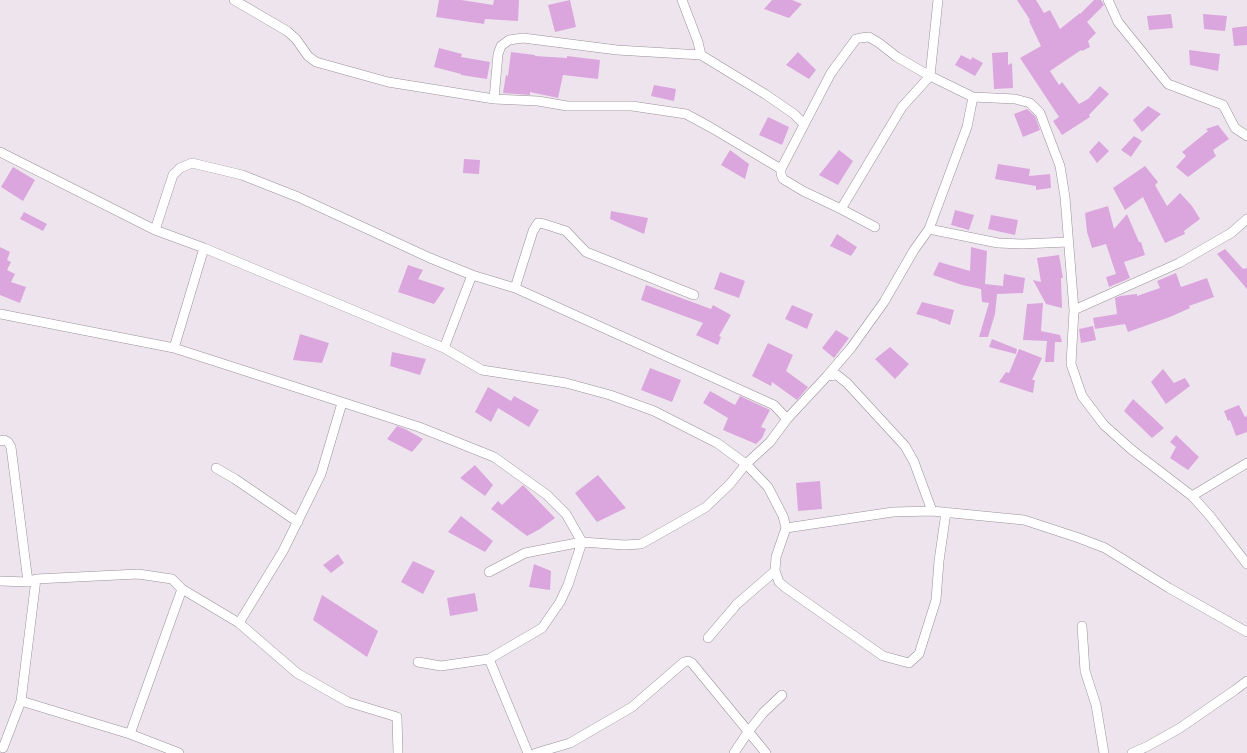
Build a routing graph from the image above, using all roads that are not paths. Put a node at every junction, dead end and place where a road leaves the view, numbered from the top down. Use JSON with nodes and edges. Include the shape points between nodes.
{"nodes":[{"id":1,"x":234,"y":0,"type":"edge"},
{"id":2,"x":682,"y":0,"type":"edge"},
{"id":3,"x":938,"y":0,"type":"edge"},
{"id":4,"x":1108,"y":0,"type":"edge"},
{"id":5,"x":701,"y":55,"type":"junction"},
{"id":6,"x":930,"y":76,"type":"junction"},
{"id":7,"x":972,"y":97,"type":"junction"},
{"id":8,"x":494,"y":99,"type":"junction"},
{"id":9,"x":804,"y":124,"type":"junction"},
{"id":10,"x":1247,"y":136,"type":"edge"},
{"id":11,"x":0,"y":152,"type":"edge"},
{"id":12,"x":781,"y":169,"type":"junction"},
{"id":13,"x":841,"y":209,"type":"junction"},
{"id":14,"x":1247,"y":219,"type":"edge"},
{"id":15,"x":875,"y":227,"type":"dead end"},
{"id":16,"x":929,"y":229,"type":"junction"},
{"id":17,"x":154,"y":230,"type":"junction"},
{"id":18,"x":1068,"y":242,"type":"junction"},
{"id":19,"x":204,"y":248,"type":"junction"},
{"id":20,"x":472,"y":275,"type":"junction"},
{"id":21,"x":515,"y":288,"type":"junction"},
{"id":22,"x":694,"y":295,"type":"dead end"},
{"id":23,"x":1074,"y":310,"type":"junction"},
{"id":24,"x":0,"y":314,"type":"edge"},
{"id":25,"x":174,"y":348,"type":"junction"},
{"id":26,"x":444,"y":348,"type":"junction"},
{"id":27,"x":827,"y":376,"type":"junction"},
{"id":28,"x":342,"y":403,"type":"junction"},
{"id":29,"x":787,"y":419,"type":"junction"},
{"id":30,"x":0,"y":441,"type":"edge"},
{"id":31,"x":1247,"y":463,"type":"edge"},
{"id":32,"x":746,"y":464,"type":"junction"},
{"id":33,"x":216,"y":468,"type":"dead end"},
{"id":34,"x":1192,"y":496,"type":"junction"},
{"id":35,"x":932,"y":511,"type":"junction"},
{"id":36,"x":946,"y":512,"type":"junction"},
{"id":37,"x":298,"y":522,"type":"junction"},
{"id":38,"x":786,"y":528,"type":"junction"},
{"id":39,"x":582,"y":542,"type":"junction"},
{"id":40,"x":1247,"y":564,"type":"edge"},
{"id":41,"x":775,"y":571,"type":"junction"},
{"id":42,"x":488,"y":572,"type":"dead end"},
{"id":43,"x":0,"y":581,"type":"edge"},
{"id":44,"x":32,"y":581,"type":"junction"},
{"id":45,"x":182,"y":589,"type":"junction"},
{"id":46,"x":239,"y":624,"type":"junction"},
{"id":47,"x":1082,"y":626,"type":"dead end"},
{"id":48,"x":1247,"y":632,"type":"edge"},
{"id":49,"x":708,"y":638,"type":"dead end"},
{"id":50,"x":489,"y":660,"type":"junction"},
{"id":51,"x":418,"y":662,"type":"dead end"},
{"id":52,"x":1247,"y":681,"type":"edge"},
{"id":53,"x":782,"y":695,"type":"dead end"},
{"id":54,"x":21,"y":701,"type":"junction"},
{"id":55,"x":748,"y":732,"type":"junction"},
{"id":56,"x":130,"y":734,"type":"junction"},
{"id":57,"x":3,"y":748,"type":"dead end"},
{"id":58,"x":179,"y":753,"type":"edge"},
{"id":59,"x":398,"y":753,"type":"edge"},
{"id":60,"x":528,"y":753,"type":"edge"},
{"id":61,"x":536,"y":753,"type":"edge"},
{"id":62,"x":734,"y":753,"type":"edge"},
{"id":63,"x":766,"y":753,"type":"edge"},
{"id":64,"x":1104,"y":753,"type":"edge"},
{"id":65,"x":1132,"y":753,"type":"edge"}],
"edges":[{"from":1,"to":8,"type":"street","via":[[287,31],[316,62],[388,82]]},
{"from":2,"to":5,"type":"street"},
{"from":3,"to":6,"type":"street"},
{"from":4,"to":10,"type":"street","via":[[1118,22],[1168,84],[1223,105],[1235,128]]},
{"from":5,"to":8,"type":"street","via":[[617,50],[523,38],[509,40],[501,46],[498,54]]},
{"from":5,"to":9,"type":"street","via":[[766,94]]},
{"from":6,"to":7,"type":"street"},
{"from":6,"to":9,"type":"street","via":[[874,40],[856,39],[831,73]]},
{"from":6,"to":13,"type":"street","via":[[902,107]]},
{"from":7,"to":16,"type":"street","via":[[967,127]]},
{"from":7,"to":18,"type":"street","via":[[1030,102],[1040,113],[1060,166]]},
{"from":8,"to":12,"type":"street","via":[[538,101],[567,106],[632,106],[686,114]]},
{"from":9,"to":12,"type":"street"},
{"from":11,"to":17,"type":"street"},
{"from":12,"to":13,"type":"street","via":[[783,179]]},
{"from":13,"to":15,"type":"street"},
{"from":14,"to":23,"type":"street","via":[[1231,233],[1179,263]]},
{"from":16,"to":18,"type":"street","via":[[998,243]]},
{"from":16,"to":27,"type":"street","via":[[884,302]]},
{"from":17,"to":19,"type":"street"},
{"from":17,"to":20,"type":"street","via":[[173,174],[192,163],[242,175],[298,197]]},
{"from":18,"to":23,"type":"street"},
{"from":19,"to":25,"type":"street"},
{"from":19,"to":26,"type":"street"},
{"from":20,"to":21,"type":"street"},
{"from":20,"to":26,"type":"street"},
{"from":21,"to":22,"type":"street","via":[[533,231],[538,223],[566,231],[586,252]]},
{"from":21,"to":29,"type":"street","via":[[774,404]]},
{"from":23,"to":34,"type":"street","via":[[1071,364],[1082,396],[1104,425]]},
{"from":24,"to":25,"type":"street"},
{"from":25,"to":28,"type":"street"},
{"from":26,"to":32,"type":"street","via":[[482,370],[566,383],[654,411],[716,443]]},
{"from":27,"to":29,"type":"street"},
{"from":27,"to":35,"type":"street","via":[[837,375],[848,383],[905,446],[914,462]]},
{"from":28,"to":37,"type":"street","via":[[321,474]]},
{"from":28,"to":39,"type":"street","via":[[419,427],[494,457],[547,495],[566,514]]},
{"from":29,"to":32,"type":"street","via":[[770,442]]},
{"from":30,"to":44,"type":"street","via":[[8,442],[11,447]]},
{"from":31,"to":34,"type":"street"},
{"from":32,"to":38,"type":"street","via":[[768,487],[783,516]]},
{"from":32,"to":39,"type":"street","via":[[706,507],[641,544]]},
{"from":33,"to":37,"type":"street","via":[[235,478]]},
{"from":34,"to":40,"type":"street"},
{"from":35,"to":36,"type":"street"},
{"from":35,"to":38,"type":"street","via":[[893,512]]},
{"from":36,"to":41,"type":"street","via":[[938,561],[936,600],[919,654],[909,663],[883,656],[786,588],[779,582]]},
{"from":36,"to":48,"type":"street","via":[[1024,520],[1079,538],[1104,548]]},
{"from":37,"to":46,"type":"street"},
{"from":38,"to":41,"type":"street","via":[[776,557]]},
{"from":39,"to":42,"type":"street","via":[[525,554]]},
{"from":39,"to":50,"type":"street","via":[[568,585],[542,628]]},
{"from":41,"to":49,"type":"street","via":[[738,604]]},
{"from":43,"to":44,"type":"street"},
{"from":44,"to":45,"type":"street","via":[[138,574],[172,579]]},
{"from":44,"to":54,"type":"street"},
{"from":45,"to":46,"type":"street"},
{"from":45,"to":56,"type":"street"},
{"from":46,"to":59,"type":"street","via":[[297,673],[348,702],[397,717]]},
{"from":47,"to":64,"type":"street","via":[[1085,671],[1096,705]]},
{"from":50,"to":51,"type":"street","via":[[441,666]]},
{"from":50,"to":60,"type":"street"},
{"from":52,"to":65,"type":"street","via":[[1180,728]]},
{"from":53,"to":55,"type":"street"},
{"from":54,"to":56,"type":"street"},
{"from":54,"to":57,"type":"street"},
{"from":55,"to":61,"type":"street","via":[[688,661],[632,707],[570,743]]},
{"from":55,"to":62,"type":"street"},
{"from":55,"to":63,"type":"street"},
{"from":56,"to":58,"type":"street"}]}
